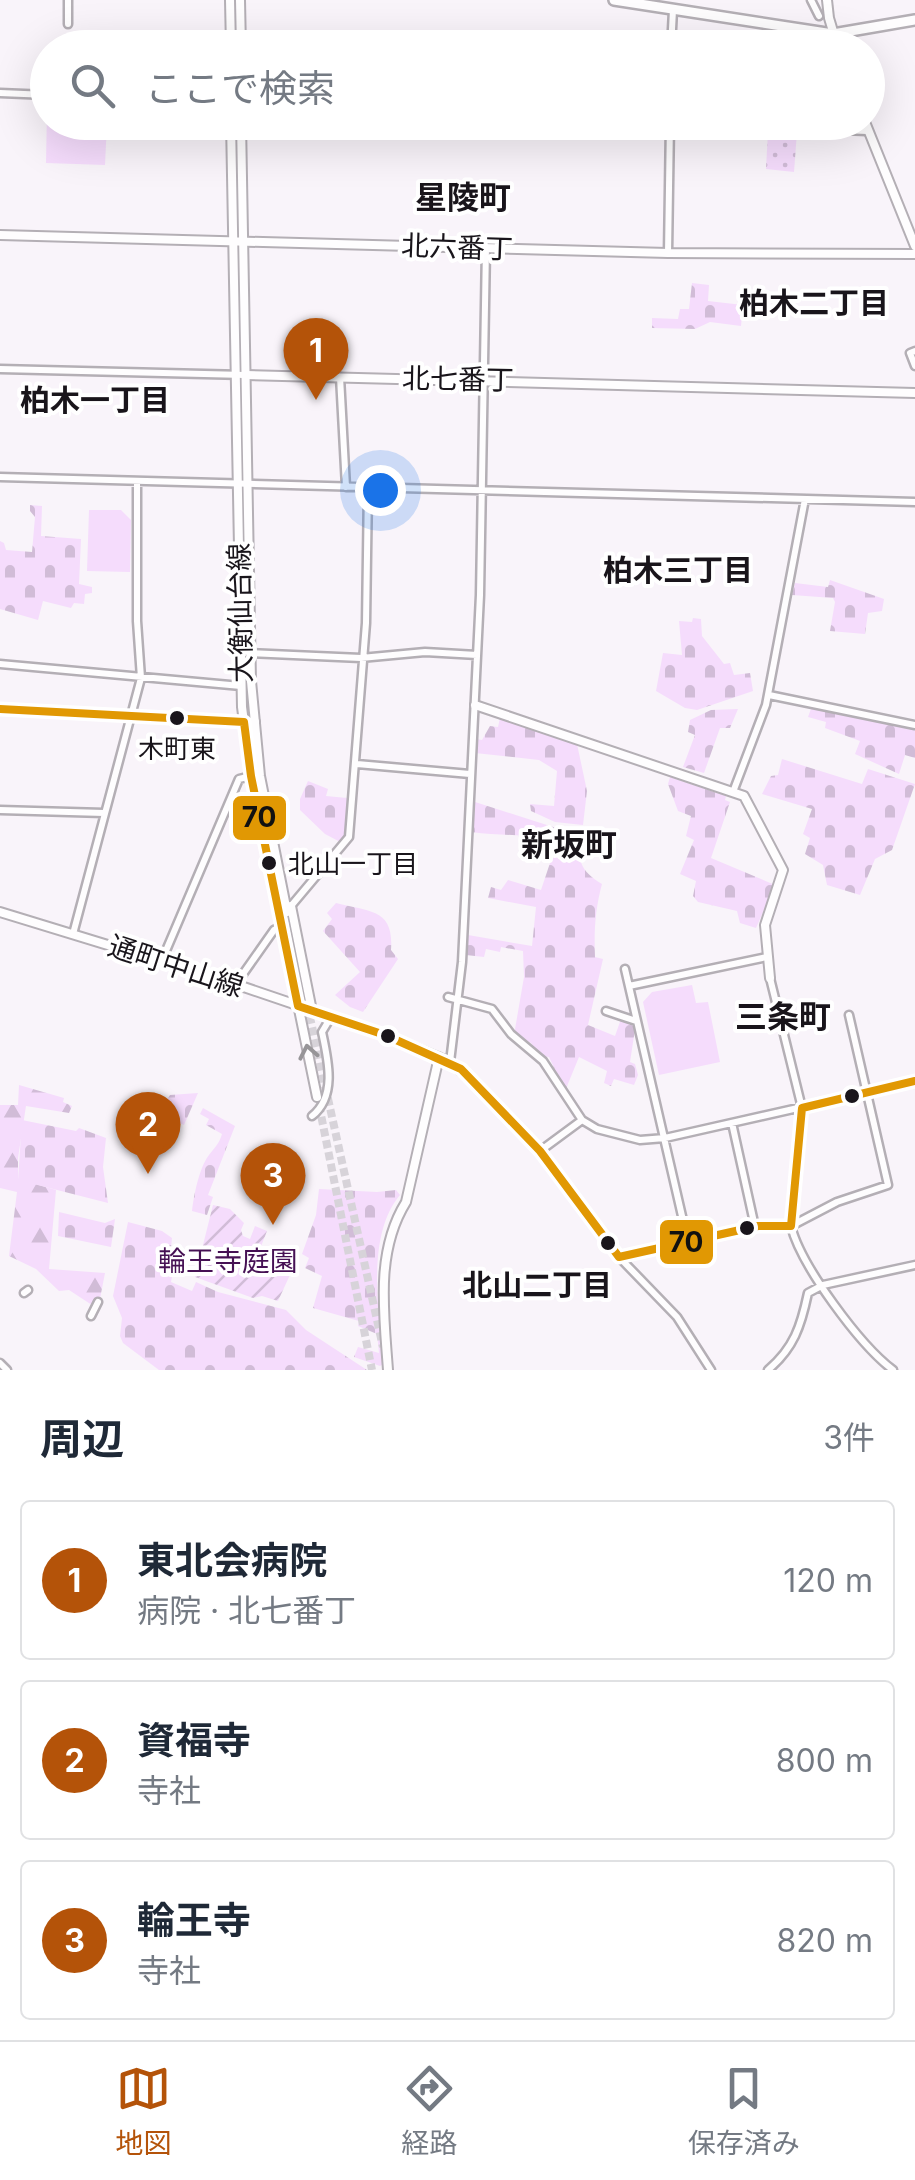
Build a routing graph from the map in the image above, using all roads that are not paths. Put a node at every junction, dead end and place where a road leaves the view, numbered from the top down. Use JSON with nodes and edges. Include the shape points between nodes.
{"nodes":[{"id":1,"x":68,"y":0,"type":"edge"},
{"id":2,"x":230,"y":0,"type":"edge"},
{"id":3,"x":240,"y":0,"type":"edge"},
{"id":4,"x":614,"y":0,"type":"edge"},
{"id":5,"x":811,"y":0,"type":"edge"},
{"id":6,"x":827,"y":0,"type":"edge"},
{"id":7,"x":673,"y":10,"type":"junction"},
{"id":8,"x":819,"y":16,"type":"dead end"},
{"id":9,"x":68,"y":24,"type":"dead end"},
{"id":10,"x":914,"y":24,"type":"edge"},
{"id":11,"x":231,"y":30,"type":"edge"},
{"id":12,"x":241,"y":30,"type":"edge"},
{"id":13,"x":672,"y":30,"type":"edge"},
{"id":14,"x":806,"y":30,"type":"edge"},
{"id":15,"x":831,"y":30,"type":"edge"},
{"id":16,"x":865,"y":30,"type":"edge"},
{"id":17,"x":0,"y":93,"type":"edge"},
{"id":18,"x":30,"y":95,"type":"edge"},
{"id":19,"x":232,"y":140,"type":"edge"},
{"id":20,"x":241,"y":140,"type":"edge"},
{"id":21,"x":670,"y":140,"type":"edge"},
{"id":22,"x":872,"y":140,"type":"edge"},
{"id":23,"x":0,"y":235,"type":"edge"},
{"id":24,"x":238,"y":241,"type":"junction"},
{"id":25,"x":915,"y":246,"type":"edge"},
{"id":26,"x":486,"y":247,"type":"junction"},
{"id":27,"x":668,"y":253,"type":"junction"},
{"id":28,"x":915,"y":254,"type":"edge"},
{"id":29,"x":915,"y":351,"type":"edge"},
{"id":30,"x":915,"y":366,"type":"edge"},
{"id":31,"x":0,"y":369,"type":"edge"},
{"id":32,"x":240,"y":374,"type":"junction"},
{"id":33,"x":340,"y":376,"type":"junction"},
{"id":34,"x":483,"y":379,"type":"junction"},
{"id":35,"x":915,"y":393,"type":"edge"},
{"id":36,"x":0,"y":476,"type":"edge"},
{"id":37,"x":137,"y":481,"type":"junction"},
{"id":38,"x":242,"y":484,"type":"junction"},
{"id":39,"x":346,"y":487,"type":"junction"},
{"id":40,"x":368,"y":487,"type":"junction"},
{"id":41,"x":481,"y":490,"type":"junction"},
{"id":42,"x":805,"y":499,"type":"junction"},
{"id":43,"x":915,"y":502,"type":"edge"},
{"id":44,"x":239,"y":653,"type":"junction"},
{"id":45,"x":251,"y":653,"type":"junction"},
{"id":46,"x":477,"y":655,"type":"junction"},
{"id":47,"x":361,"y":658,"type":"junction"},
{"id":48,"x":0,"y":664,"type":"edge"},
{"id":49,"x":140,"y":678,"type":"junction"},
{"id":50,"x":240,"y":686,"type":"junction"},
{"id":51,"x":769,"y":695,"type":"junction"},
{"id":52,"x":475,"y":705,"type":"junction"},
{"id":53,"x":0,"y":709,"type":"edge"},
{"id":54,"x":129,"y":717,"type":"junction"},
{"id":55,"x":244,"y":722,"type":"junction"},
{"id":56,"x":254,"y":722,"type":"junction"},
{"id":57,"x":915,"y":725,"type":"edge"},
{"id":58,"x":358,"y":764,"type":"junction"},
{"id":59,"x":470,"y":774,"type":"junction"},
{"id":60,"x":251,"y":776,"type":"junction"},
{"id":61,"x":733,"y":792,"type":"junction"},
{"id":62,"x":0,"y":810,"type":"edge"},
{"id":63,"x":104,"y":813,"type":"junction"},
{"id":64,"x":289,"y":909,"type":"junction"},
{"id":65,"x":0,"y":912,"type":"edge"},
{"id":66,"x":282,"y":926,"type":"junction"},
{"id":67,"x":73,"y":934,"type":"junction"},
{"id":68,"x":767,"y":956,"type":"junction"},
{"id":69,"x":162,"y":960,"type":"junction"},
{"id":70,"x":625,"y":969,"type":"dead end"},
{"id":71,"x":770,"y":978,"type":"joint"},
{"id":72,"x":236,"y":984,"type":"junction"},
{"id":73,"x":629,"y":986,"type":"junction"},
{"id":74,"x":448,"y":997,"type":"dead end"},
{"id":75,"x":459,"y":999,"type":"junction"},
{"id":76,"x":298,"y":1006,"type":"junction"},
{"id":77,"x":312,"y":1011,"type":"junction"},
{"id":78,"x":606,"y":1011,"type":"dead end"},
{"id":79,"x":849,"y":1015,"type":"dead end"},
{"id":80,"x":331,"y":1017,"type":"junction"},
{"id":81,"x":637,"y":1021,"type":"junction"},
{"id":82,"x":439,"y":1057,"type":"junction"},
{"id":83,"x":450,"y":1062,"type":"junction"},
{"id":84,"x":915,"y":1081,"type":"edge"},
{"id":85,"x":904,"y":1084,"type":"joint"},
{"id":86,"x":865,"y":1092,"type":"junction"},
{"id":87,"x":317,"y":1097,"type":"tunnel mouth"},
{"id":88,"x":802,"y":1108,"type":"junction"},
{"id":89,"x":312,"y":1116,"type":"tunnel mouth"},
{"id":90,"x":582,"y":1120,"type":"junction"},
{"id":91,"x":732,"y":1123,"type":"junction"},
{"id":92,"x":665,"y":1138,"type":"junction"},
{"id":93,"x":540,"y":1151,"type":"junction"},
{"id":94,"x":791,"y":1226,"type":"junction"},
{"id":95,"x":755,"y":1227,"type":"junction"},
{"id":96,"x":688,"y":1242,"type":"junction"},
{"id":97,"x":619,"y":1257,"type":"junction"},
{"id":98,"x":915,"y":1265,"type":"edge"},
{"id":99,"x":822,"y":1286,"type":"junction"},
{"id":100,"x":98,"y":1302,"type":"dead end"},
{"id":101,"x":91,"y":1316,"type":"dead end"},
{"id":102,"x":0,"y":1363,"type":"edge"},
{"id":103,"x":7,"y":1370,"type":"edge"},
{"id":104,"x":388,"y":1370,"type":"edge"},
{"id":105,"x":711,"y":1370,"type":"edge"},
{"id":106,"x":768,"y":1370,"type":"edge"},
{"id":107,"x":893,"y":1370,"type":"edge"}],
"edges":[{"from":1,"to":9,"type":"street"},
{"from":2,"to":11,"type":"street"},
{"from":3,"to":12,"type":"street"},
{"from":4,"to":7,"type":"main road"},
{"from":5,"to":8,"type":"street"},
{"from":6,"to":15,"type":"street"},
{"from":7,"to":13,"type":"street"},
{"from":7,"to":14,"type":"main road"},
{"from":10,"to":16,"type":"main road"},
{"from":17,"to":18,"type":"street"},
{"from":19,"to":24,"type":"street","name":"大衡仙台線"},
{"from":20,"to":24,"type":"street","name":"大衡仙台線"},
{"from":21,"to":27,"type":"street"},
{"from":22,"to":25,"type":"street"},
{"from":23,"to":24,"type":"street","name":"北六番丁"},
{"from":24,"to":26,"type":"street","name":"北六番丁"},
{"from":24,"to":32,"type":"street","name":"大衡仙台線"},
{"from":26,"to":27,"type":"street","name":"北六番丁"},
{"from":26,"to":34,"type":"street"},
{"from":27,"to":28,"type":"street","name":"北六番丁"},
{"from":29,"to":30,"type":"street"},
{"from":31,"to":32,"type":"street","name":"北七番丁"},
{"from":32,"to":33,"type":"street","name":"北七番丁"},
{"from":32,"to":38,"type":"street","name":"大衡仙台線"},
{"from":33,"to":34,"type":"street","name":"北七番丁"},
{"from":33,"to":39,"type":"street"},
{"from":34,"to":35,"type":"street","name":"北七番丁"},
{"from":34,"to":41,"type":"street"},
{"from":36,"to":37,"type":"street"},
{"from":37,"to":38,"type":"street"},
{"from":37,"to":49,"type":"street"},
{"from":38,"to":39,"type":"street"},
{"from":38,"to":44,"type":"street","name":"大衡仙台線"},
{"from":38,"to":45,"type":"street","name":"大衡仙台線"},
{"from":39,"to":40,"type":"street"},
{"from":40,"to":41,"type":"street"},
{"from":40,"to":47,"type":"street"},
{"from":41,"to":42,"type":"street"},
{"from":41,"to":46,"type":"street"},
{"from":42,"to":43,"type":"street"},
{"from":42,"to":51,"type":"street"},
{"from":44,"to":45,"type":"street"},
{"from":44,"to":50,"type":"street","name":"大衡仙台線"},
{"from":45,"to":47,"type":"street"},
{"from":45,"to":56,"type":"street","name":"大衡仙台線"},
{"from":46,"to":47,"type":"street"},
{"from":46,"to":52,"type":"street"},
{"from":47,"to":58,"type":"street"},
{"from":48,"to":49,"type":"street"},
{"from":49,"to":50,"type":"street"},
{"from":49,"to":54,"type":"street"},
{"from":50,"to":55,"type":"street","name":"大衡仙台線"},
{"from":51,"to":57,"type":"street"},
{"from":51,"to":61,"type":"street"},
{"from":52,"to":59,"type":"street"},
{"from":52,"to":61,"type":"street"},
{"from":53,"to":54,"type":"street"},
{"from":54,"to":55,"type":"street"},
{"from":54,"to":63,"type":"street"},
{"from":55,"to":56,"type":"street"},
{"from":55,"to":60,"type":"street","name":"大衡仙台線"},
{"from":56,"to":64,"type":"street","name":"大衡仙台線"},
{"from":58,"to":59,"type":"street"},
{"from":58,"to":64,"type":"street","via":[[349,838]]},
{"from":59,"to":75,"type":"street"},
{"from":60,"to":66,"type":"street","name":"大衡仙台線"},
{"from":60,"to":69,"type":"street","via":[[239,779]]},
{"from":61,"to":68,"type":"street","via":[[744,796],[783,870],[765,925]]},
{"from":62,"to":63,"type":"street"},
{"from":63,"to":67,"type":"street"},
{"from":64,"to":77,"type":"street","name":"大衡仙台線"},
{"from":65,"to":67,"type":"street","name":"通町中山線"},
{"from":66,"to":72,"type":"street"},
{"from":66,"to":76,"type":"street","name":"大衡仙台線"},
{"from":67,"to":69,"type":"street","name":"通町中山線"},
{"from":68,"to":71,"type":"street"},
{"from":68,"to":73,"type":"street"},
{"from":69,"to":72,"type":"street","name":"通町中山線"},
{"from":70,"to":73,"type":"street"},
{"from":71,"to":88,"type":"street"},
{"from":72,"to":76,"type":"street","name":"通町中山線"},
{"from":73,"to":81,"type":"street"},
{"from":74,"to":75,"type":"street"},
{"from":75,"to":83,"type":"street"},
{"from":75,"to":90,"type":"street","via":[[492,1010],[544,1061]]},
{"from":76,"to":77,"type":"street","name":"通町中山線"},
{"from":87,"to":76,"type":"street","name":"大衡仙台線","one_way":true},
{"from":77,"to":80,"type":"street","name":"通町中山線"},
{"from":78,"to":81,"type":"street"},
{"from":79,"to":86,"type":"street"},
{"from":80,"to":82,"type":"street","name":"通町中山線"},
{"from":80,"to":89,"type":"street","via":[[322,1032],[330,1084]]},
{"from":81,"to":92,"type":"street"},
{"from":82,"to":83,"type":"street","name":"通町中山線"},
{"from":82,"to":104,"type":"street","via":[[406,1202],[386,1255]]},
{"from":83,"to":93,"type":"street","name":"通町中山線"},
{"from":84,"to":85,"type":"street"},
{"from":85,"to":86,"type":"street"},
{"from":86,"to":88,"type":"street"},
{"from":86,"to":94,"type":"street","via":[[888,1185]]},
{"from":88,"to":91,"type":"street"},
{"from":88,"to":94,"type":"street"},
{"from":90,"to":92,"type":"street","via":[[628,1137]]},
{"from":90,"to":93,"type":"street"},
{"from":91,"to":92,"type":"street"},
{"from":91,"to":95,"type":"street"},
{"from":92,"to":96,"type":"street"},
{"from":93,"to":97,"type":"street","name":"通町中山線"},
{"from":94,"to":95,"type":"street"},
{"from":94,"to":99,"type":"street"},
{"from":95,"to":96,"type":"street"},
{"from":96,"to":97,"type":"street"},
{"from":97,"to":105,"type":"street","via":[[676,1317]]},
{"from":98,"to":99,"type":"street"},
{"from":99,"to":106,"type":"street","via":[[808,1293],[788,1352]]},
{"from":99,"to":107,"type":"street","via":[[850,1328]]},
{"from":100,"to":101,"type":"street"},
{"from":102,"to":103,"type":"street"}]}
